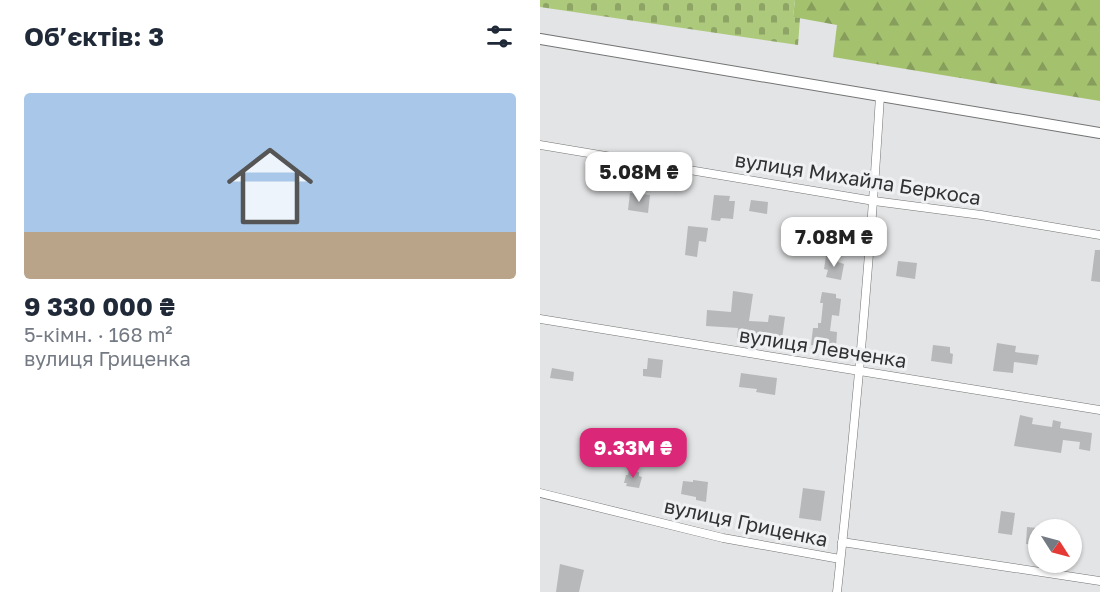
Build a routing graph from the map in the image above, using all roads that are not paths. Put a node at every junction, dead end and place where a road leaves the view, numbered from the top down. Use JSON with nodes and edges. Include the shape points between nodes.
{"nodes":[{"id":1,"x":540,"y":39,"type":"edge"},
{"id":2,"x":880,"y":96,"type":"junction"},
{"id":3,"x":1100,"y":133,"type":"edge"},
{"id":4,"x":540,"y":145,"type":"edge"},
{"id":5,"x":874,"y":201,"type":"junction"},
{"id":6,"x":1100,"y":235,"type":"edge"},
{"id":7,"x":540,"y":319,"type":"edge"},
{"id":8,"x":860,"y":370,"type":"junction"},
{"id":9,"x":1100,"y":410,"type":"edge"},
{"id":10,"x":540,"y":493,"type":"edge"},
{"id":11,"x":842,"y":542,"type":"junction"},
{"id":12,"x":840,"y":559,"type":"junction"},
{"id":13,"x":1100,"y":581,"type":"edge"},
{"id":14,"x":837,"y":592,"type":"edge"}],
"edges":[{"from":1,"to":2,"type":"main road"},
{"from":2,"to":3,"type":"main road"},
{"from":2,"to":5,"type":"street"},
{"from":4,"to":5,"type":"street","name":"вулиця Михайла Беркоса"},
{"from":5,"to":6,"type":"street","name":"вулиця Михайла Беркоса"},
{"from":5,"to":8,"type":"street"},
{"from":7,"to":8,"type":"street","name":"вулиця Левченка"},
{"from":8,"to":9,"type":"street","name":"вулиця Левченка"},
{"from":8,"to":11,"type":"street"},
{"from":10,"to":12,"type":"street","name":"вулиця Гриценка","via":[[723,538]]},
{"from":11,"to":12,"type":"street"},
{"from":11,"to":13,"type":"street","name":"вулиця Гриценка"},
{"from":12,"to":14,"type":"street"}]}
